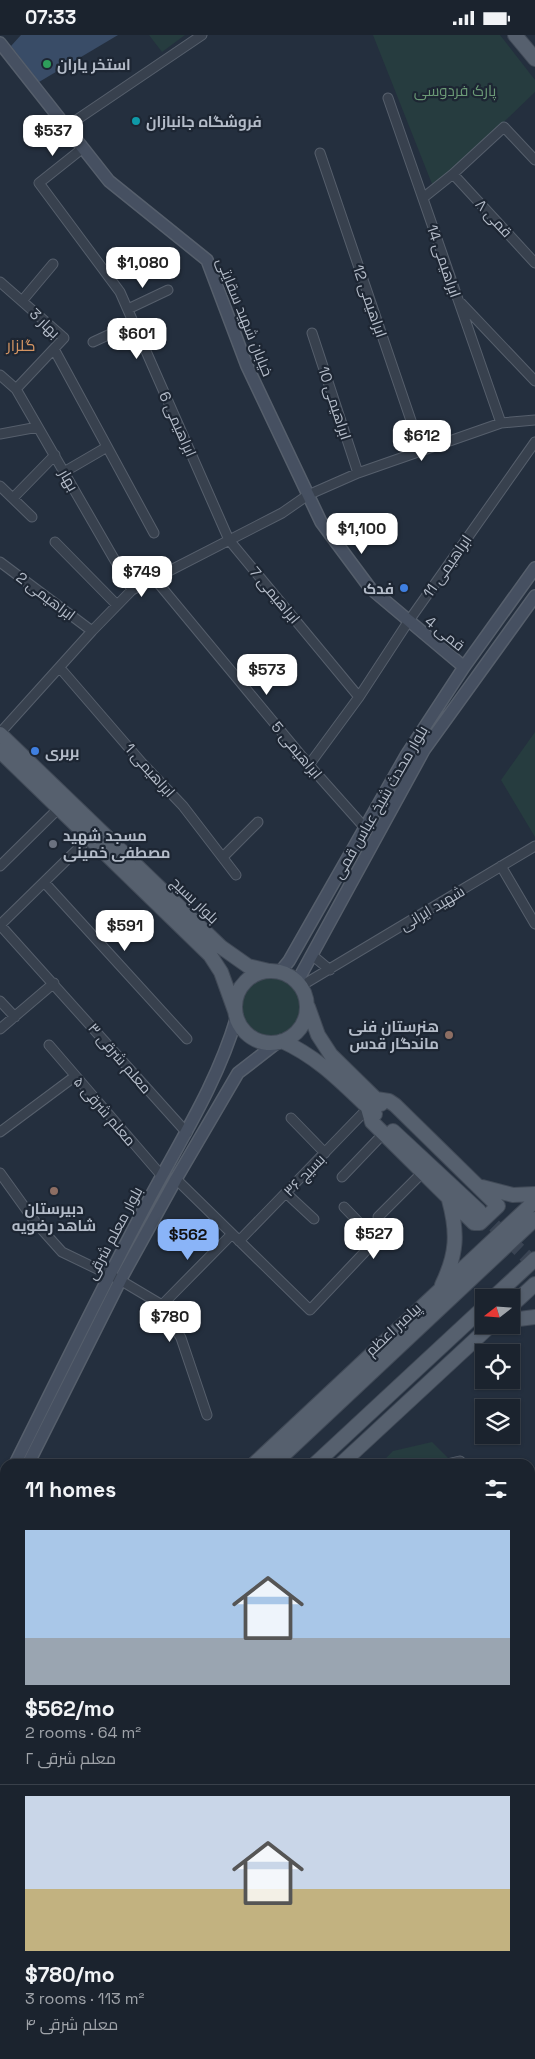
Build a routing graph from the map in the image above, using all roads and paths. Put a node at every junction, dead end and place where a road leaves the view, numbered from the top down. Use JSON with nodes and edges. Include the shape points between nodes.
{"nodes":[{"id":1,"x":202,"y":35,"type":"edge"},
{"id":2,"x":517,"y":37,"type":"edge"},
{"id":3,"x":0,"y":43,"type":"edge"},
{"id":4,"x":535,"y":54,"type":"edge"},
{"id":5,"x":535,"y":59,"type":"edge"},
{"id":6,"x":388,"y":98,"type":"dead end"},
{"id":7,"x":66,"y":127,"type":"junction"},
{"id":8,"x":83,"y":148,"type":"junction"},
{"id":9,"x":320,"y":153,"type":"dead end"},
{"id":10,"x":535,"y":161,"type":"edge"},
{"id":11,"x":453,"y":174,"type":"junction"},
{"id":12,"x":423,"y":198,"type":"junction"},
{"id":13,"x":535,"y":263,"type":"edge"},
{"id":14,"x":53,"y":264,"type":"dead end"},
{"id":15,"x":0,"y":282,"type":"edge"},
{"id":16,"x":168,"y":290,"type":"dead end"},
{"id":17,"x":22,"y":301,"type":"junction"},
{"id":18,"x":458,"y":301,"type":"junction"},
{"id":19,"x":128,"y":309,"type":"junction"},
{"id":20,"x":134,"y":323,"type":"junction"},
{"id":21,"x":312,"y":333,"type":"dead end"},
{"id":22,"x":93,"y":342,"type":"dead end"},
{"id":23,"x":54,"y":349,"type":"junction"},
{"id":24,"x":0,"y":375,"type":"edge"},
{"id":25,"x":535,"y":381,"type":"edge"},
{"id":26,"x":16,"y":389,"type":"junction"},
{"id":27,"x":535,"y":420,"type":"edge"},
{"id":28,"x":501,"y":423,"type":"junction"},
{"id":29,"x":38,"y":427,"type":"junction"},
{"id":30,"x":0,"y":434,"type":"edge"},
{"id":31,"x":535,"y":442,"type":"edge"},
{"id":32,"x":107,"y":447,"type":"junction"},
{"id":33,"x":421,"y":450,"type":"junction"},
{"id":34,"x":55,"y":455,"type":"junction"},
{"id":35,"x":64,"y":472,"type":"junction"},
{"id":36,"x":358,"y":473,"type":"junction"},
{"id":37,"x":0,"y":486,"type":"edge"},
{"id":38,"x":308,"y":495,"type":"junction"},
{"id":39,"x":13,"y":498,"type":"junction"},
{"id":40,"x":32,"y":517,"type":"dead end"},
{"id":41,"x":154,"y":533,"type":"dead end"},
{"id":42,"x":229,"y":540,"type":"junction"},
{"id":43,"x":55,"y":542,"type":"dead end"},
{"id":44,"x":0,"y":562,"type":"edge"},
{"id":45,"x":535,"y":568,"type":"edge"},
{"id":46,"x":154,"y":578,"type":"junction"},
{"id":47,"x":132,"y":590,"type":"junction"},
{"id":48,"x":535,"y":596,"type":"edge"},
{"id":49,"x":116,"y":605,"type":"junction"},
{"id":50,"x":408,"y":622,"type":"junction"},
{"id":51,"x":92,"y":631,"type":"junction"},
{"id":52,"x":464,"y":667,"type":"junction"},
{"id":53,"x":60,"y":668,"type":"junction"},
{"id":54,"x":359,"y":697,"type":"junction"},
{"id":55,"x":1,"y":744,"type":"edge"},
{"id":56,"x":309,"y":765,"type":"junction"},
{"id":57,"x":60,"y":808,"type":"junction"},
{"id":58,"x":258,"y":822,"type":"dead end"},
{"id":59,"x":365,"y":828,"type":"junction"},
{"id":60,"x":90,"y":837,"type":"junction"},
{"id":61,"x":535,"y":846,"type":"edge"},
{"id":62,"x":223,"y":857,"type":"junction"},
{"id":63,"x":502,"y":865,"type":"junction"},
{"id":64,"x":0,"y":866,"type":"edge"},
{"id":65,"x":236,"y":875,"type":"dead end"},
{"id":66,"x":44,"y":882,"type":"junction"},
{"id":67,"x":535,"y":924,"type":"edge"},
{"id":68,"x":0,"y":925,"type":"edge"},
{"id":69,"x":312,"y":955,"type":"junction"},
{"id":70,"x":330,"y":970,"type":"junction"},
{"id":71,"x":274,"y":971,"type":"junction"},
{"id":72,"x":54,"y":983,"type":"junction"},
{"id":73,"x":299,"y":984,"type":"junction"},
{"id":74,"x":0,"y":1001,"type":"edge"},
{"id":75,"x":308,"y":1007,"type":"junction"},
{"id":76,"x":236,"y":1014,"type":"junction"},
{"id":77,"x":14,"y":1017,"type":"junction"},
{"id":78,"x":0,"y":1029,"type":"edge"},
{"id":79,"x":187,"y":1039,"type":"dead end"},
{"id":80,"x":280,"y":1042,"type":"junction"},
{"id":81,"x":49,"y":1045,"type":"dead end"},
{"id":82,"x":74,"y":1077,"type":"junction"},
{"id":83,"x":372,"y":1104,"type":"junction"},
{"id":84,"x":291,"y":1118,"type":"dead end"},
{"id":85,"x":0,"y":1132,"type":"edge"},
{"id":86,"x":187,"y":1133,"type":"junction"},
{"id":87,"x":383,"y":1134,"type":"junction"},
{"id":88,"x":325,"y":1153,"type":"junction"},
{"id":89,"x":0,"y":1173,"type":"edge"},
{"id":90,"x":422,"y":1173,"type":"junction"},
{"id":91,"x":161,"y":1175,"type":"junction"},
{"id":92,"x":342,"y":1177,"type":"dead end"},
{"id":93,"x":176,"y":1179,"type":"junction"},
{"id":94,"x":480,"y":1187,"type":"junction"},
{"id":95,"x":286,"y":1193,"type":"junction"},
{"id":96,"x":535,"y":1194,"type":"edge"},
{"id":97,"x":449,"y":1199,"type":"junction"},
{"id":98,"x":535,"y":1201,"type":"edge"},
{"id":99,"x":344,"y":1207,"type":"dead end"},
{"id":100,"x":482,"y":1208,"type":"tunnel mouth"},
{"id":101,"x":378,"y":1217,"type":"dead end"},
{"id":102,"x":314,"y":1219,"type":"dead end"},
{"id":103,"x":535,"y":1219,"type":"edge"},
{"id":104,"x":519,"y":1225,"type":"junction"},
{"id":105,"x":232,"y":1233,"type":"junction"},
{"id":106,"x":239,"y":1241,"type":"junction"},
{"id":107,"x":535,"y":1259,"type":"edge"},
{"id":108,"x":109,"y":1275,"type":"junction"},
{"id":109,"x":120,"y":1280,"type":"junction"},
{"id":110,"x":535,"y":1284,"type":"edge"},
{"id":111,"x":503,"y":1289,"type":"edge"},
{"id":112,"x":438,"y":1293,"type":"junction"},
{"id":113,"x":520,"y":1298,"type":"edge"},
{"id":114,"x":162,"y":1305,"type":"junction"},
{"id":115,"x":475,"y":1315,"type":"edge"},
{"id":116,"x":535,"y":1317,"type":"edge"},
{"id":117,"x":520,"y":1319,"type":"edge"},
{"id":118,"x":481,"y":1334,"type":"edge"},
{"id":119,"x":207,"y":1415,"type":"dead end"},
{"id":120,"x":293,"y":1445,"type":"junction"},
{"id":121,"x":17,"y":1459,"type":"edge"},
{"id":122,"x":30,"y":1459,"type":"edge"},
{"id":123,"x":259,"y":1459,"type":"edge"},
{"id":124,"x":279,"y":1459,"type":"edge"},
{"id":125,"x":287,"y":1459,"type":"edge"},
{"id":126,"x":319,"y":1459,"type":"edge"},
{"id":127,"x":346,"y":1459,"type":"edge"}],
"edges":[{"from":1,"to":7,"type":"street"},
{"from":2,"to":4,"type":"main road"},
{"from":2,"to":5,"type":"main road"},
{"from":3,"to":7,"type":"main road","name":"خیابان شهید سقایتی"},
{"from":6,"to":12,"type":"street","name":"ابراهیمی 14"},
{"from":7,"to":8,"type":"main road","name":"خیابان شهید سقایتی"},
{"from":8,"to":19,"type":"street","name":"ابراهیمی 6","via":[[39,183],[120,292]]},
{"from":8,"to":38,"type":"main road","name":"خیابان شهید سقایتی","via":[[108,181],[207,260],[247,366]]},
{"from":9,"to":33,"type":"street","name":"ابراهیمی 12"},
{"from":10,"to":11,"type":"street","via":[[504,127]]},
{"from":11,"to":12,"type":"street"},
{"from":11,"to":13,"type":"street","name":"قمی ۸"},
{"from":12,"to":18,"type":"street","name":"ابراهیمی 14"},
{"from":14,"to":17,"type":"street"},
{"from":15,"to":17,"type":"street","name":"بهار 3"},
{"from":16,"to":19,"type":"street"},
{"from":17,"to":23,"type":"street","name":"بهار 3","via":[[64,338]]},
{"from":18,"to":25,"type":"street"},
{"from":18,"to":28,"type":"street","name":"ابراهیمی 14"},
{"from":19,"to":20,"type":"street","name":"ابراهیمی 6"},
{"from":20,"to":22,"type":"street"},
{"from":20,"to":42,"type":"street","name":"ابراهیمی 6"},
{"from":21,"to":36,"type":"street","name":"ابراهیمی 10"},
{"from":23,"to":26,"type":"street","name":"بهار 3"},
{"from":23,"to":32,"type":"street"},
{"from":24,"to":26,"type":"street","name":"بهار"},
{"from":26,"to":29,"type":"street","name":"بهار"},
{"from":27,"to":28,"type":"street"},
{"from":28,"to":33,"type":"street"},
{"from":29,"to":30,"type":"street"},
{"from":29,"to":34,"type":"street","name":"بهار"},
{"from":31,"to":50,"type":"street","name":"ابراهیمی 11"},
{"from":32,"to":35,"type":"street"},
{"from":32,"to":41,"type":"street"},
{"from":33,"to":36,"type":"street"},
{"from":34,"to":35,"type":"street","name":"بهار"},
{"from":34,"to":39,"type":"street"},
{"from":35,"to":47,"type":"street","name":"بهار"},
{"from":36,"to":38,"type":"street"},
{"from":37,"to":39,"type":"street"},
{"from":38,"to":42,"type":"street","via":[[282,513]]},
{"from":38,"to":50,"type":"main road","name":"خیابان شهید سقایتی","via":[[321,522],[370,588]]},
{"from":39,"to":40,"type":"street"},
{"from":42,"to":46,"type":"street"},
{"from":42,"to":54,"type":"street","name":"ابراهیمی 7"},
{"from":43,"to":49,"type":"street"},
{"from":44,"to":51,"type":"street","name":"ابراهیمی 2"},
{"from":45,"to":52,"type":"main road"},
{"from":46,"to":47,"type":"street"},
{"from":46,"to":56,"type":"street","name":"ابراهیمی 5"},
{"from":47,"to":49,"type":"street"},
{"from":48,"to":69,"type":"main road","name":"بلوار محدث شیخ عباس قمی","via":[[424,750]]},
{"from":49,"to":51,"type":"street"},
{"from":50,"to":52,"type":"main road","name":"قمی 4"},
{"from":50,"to":54,"type":"street","name":"ابراهیمی 11"},
{"from":51,"to":53,"type":"street"},
{"from":52,"to":59,"type":"main road","via":[[407,754]]},
{"from":53,"to":55,"type":"street"},
{"from":53,"to":62,"type":"street","name":"ابراهیمی 1"},
{"from":54,"to":56,"type":"street","name":"ابراهیمی 11"},
{"from":55,"to":57,"type":"main road","name":"بلوار بسیج"},
{"from":55,"to":71,"type":"main road","name":"بلوار بسیج","via":[[221,947],[248,966]]},
{"from":56,"to":59,"type":"street","name":"ابراهیمی 5"},
{"from":57,"to":60,"type":"main road","name":"بلوار بسیج"},
{"from":57,"to":64,"type":"street"},
{"from":58,"to":62,"type":"street"},
{"from":59,"to":71,"type":"main road","via":[[289,961]]},
{"from":60,"to":66,"type":"street"},
{"from":60,"to":76,"type":"main road","name":"بلوار بسیج","via":[[210,955],[221,972]]},
{"from":61,"to":63,"type":"street","name":"شهید ایرانی"},
{"from":62,"to":65,"type":"street","name":"ابراهیمی 1"},
{"from":63,"to":67,"type":"street"},
{"from":63,"to":70,"type":"street","name":"شهید ایرانی"},
{"from":66,"to":68,"type":"street"},
{"from":66,"to":79,"type":"street"},
{"from":68,"to":72,"type":"street","name":"معلم شرقی ۳"},
{"from":69,"to":70,"type":"street"},
{"from":69,"to":73,"type":"main road","name":"بلوار محدث شیخ عباس قمی"},
{"from":70,"to":73,"type":"street","name":"شهید ایرانی"},
{"from":71,"to":73,"type":"main road","via":[[291,976]]},
{"from":71,"to":76,"type":"main road","via":[[257,973],[240,988]]},
{"from":72,"to":77,"type":"street"},
{"from":72,"to":86,"type":"street","name":"معلم شرقی ۳"},
{"from":73,"to":75,"type":"main road","via":[[306,995]]},
{"from":74,"to":77,"type":"street"},
{"from":75,"to":80,"type":"main road","via":[[299,1030]]},
{"from":75,"to":83,"type":"main road","via":[[318,1035],[331,1055]]},
{"from":76,"to":80,"type":"main road","via":[[246,1032],[255,1039],[266,1043]]},
{"from":76,"to":86,"type":"main road","name":"بلوار معلم شرقی","via":[[218,1072]]},
{"from":77,"to":78,"type":"street"},
{"from":80,"to":83,"type":"main road","via":[[308,1053]]},
{"from":80,"to":93,"type":"main road","name":"بلوار معلم شرقی","via":[[238,1073]]},
{"from":81,"to":82,"type":"street","name":"معلم شرقی ۵"},
{"from":82,"to":85,"type":"street"},
{"from":82,"to":91,"type":"street","name":"معلم شرقی ۵"},
{"from":83,"to":87,"type":"main road","via":[[372,1122]]},
{"from":83,"to":88,"type":"street","name":"بسیج ۳۶"},
{"from":83,"to":94,"type":"main road","via":[[389,1101],[395,1105]]},
{"from":83,"to":100,"type":"main road"},
{"from":84,"to":88,"type":"street"},
{"from":86,"to":91,"type":"main road","name":"بلوار معلم شرقی"},
{"from":87,"to":90,"type":"main road"},
{"from":87,"to":92,"type":"street"},
{"from":88,"to":95,"type":"street","name":"بسیج ۳۶"},
{"from":89,"to":108,"type":"street","via":[[36,1223],[62,1252]]},
{"from":90,"to":97,"type":"main road"},
{"from":90,"to":101,"type":"street"},
{"from":91,"to":108,"type":"main road","name":"بلوار معلم شرقی"},
{"from":93,"to":105,"type":"street"},
{"from":93,"to":109,"type":"main road","name":"بلوار معلم شرقی"},
{"from":94,"to":96,"type":"main road","via":[[512,1195]]},
{"from":94,"to":97,"type":"main road","via":[[498,1206],[480,1223],[474,1223]]},
{"from":95,"to":102,"type":"street"},
{"from":95,"to":106,"type":"street","name":"بسیج ۳۶"},
{"from":97,"to":112,"type":"main road","via":[[455,1240],[451,1267]]},
{"from":98,"to":104,"type":"main road"},
{"from":99,"to":106,"type":"street","via":[[376,1240],[310,1310]]},
{"from":103,"to":104,"type":"main road","name":"پیامبر اعظم"},
{"from":104,"to":112,"type":"main road"},
{"from":104,"to":120,"type":"main road","name":"پیامبر اعظم"},
{"from":105,"to":106,"type":"street"},
{"from":105,"to":114,"type":"street"},
{"from":107,"to":111,"type":"main road"},
{"from":108,"to":109,"type":"street"},
{"from":108,"to":121,"type":"main road","name":"بلوار معلم شرقی"},
{"from":109,"to":114,"type":"street"},
{"from":109,"to":122,"type":"main road","name":"بلوار معلم شرقی"},
{"from":110,"to":113,"type":"main road"},
{"from":112,"to":123,"type":"main road"},
{"from":114,"to":119,"type":"street","via":[[181,1338]]},
{"from":115,"to":126,"type":"main road"},
{"from":116,"to":117,"type":"main road"},
{"from":118,"to":127,"type":"main road"},
{"from":120,"to":124,"type":"main road","name":"پیامبر اعظم"},
{"from":120,"to":125,"type":"main road"}]}
